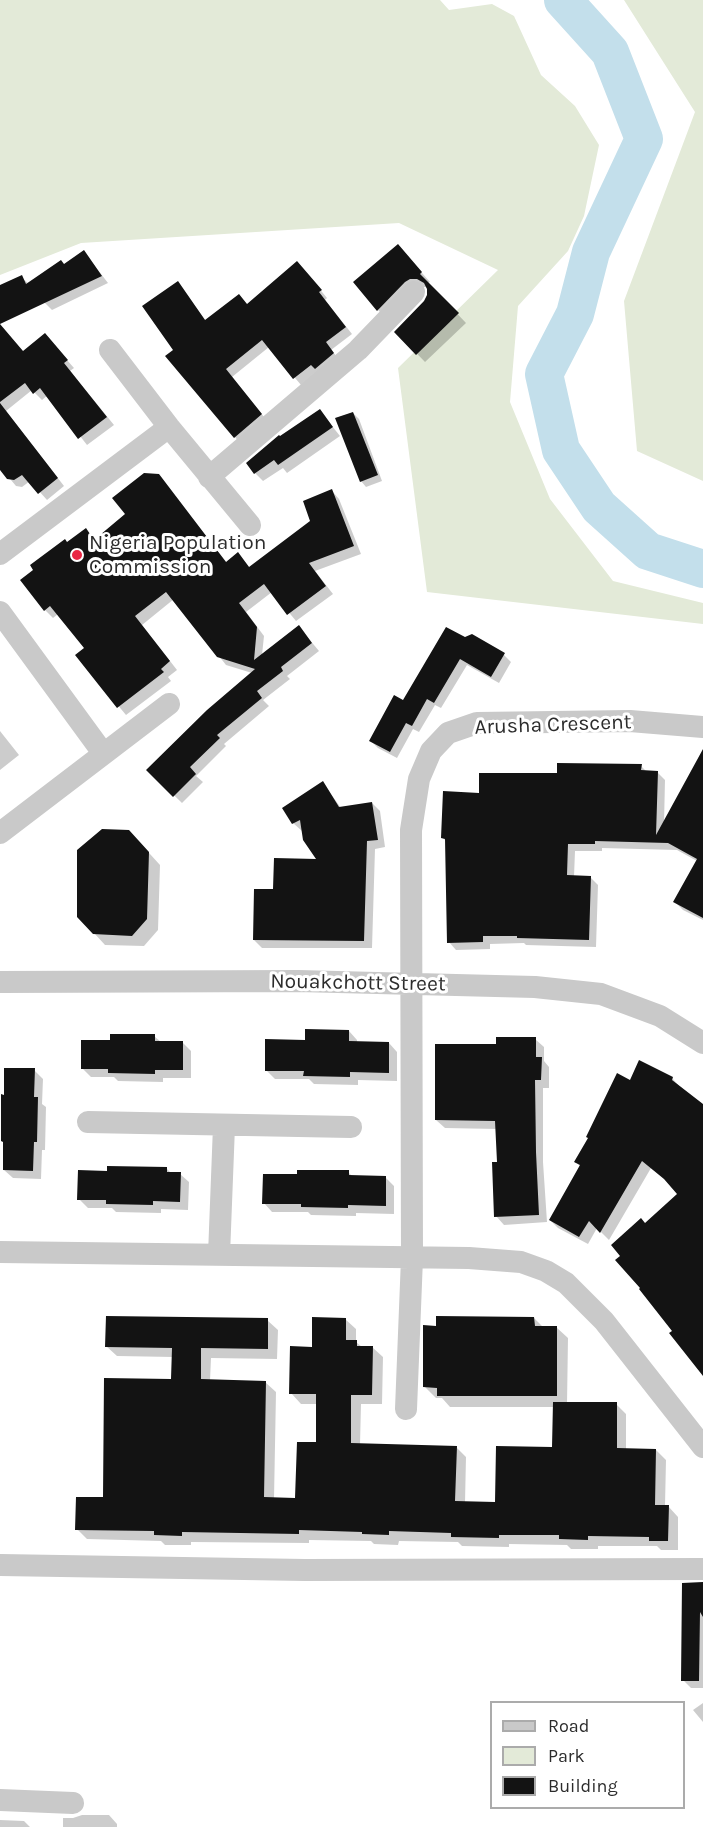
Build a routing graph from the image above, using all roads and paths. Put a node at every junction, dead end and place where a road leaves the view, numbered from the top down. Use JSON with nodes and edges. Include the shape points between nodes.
{"nodes":[{"id":1,"x":414,"y":292,"type":"dead end"},
{"id":2,"x":110,"y":350,"type":"dead end"},
{"id":3,"x":169,"y":428,"type":"junction"},
{"id":4,"x":209,"y":477,"type":"junction"},
{"id":5,"x":250,"y":525,"type":"dead end"},
{"id":6,"x":0,"y":554,"type":"edge"},
{"id":7,"x":0,"y":612,"type":"edge"},
{"id":8,"x":169,"y":704,"type":"dead end"},
{"id":9,"x":703,"y":727,"type":"edge"},
{"id":10,"x":104,"y":753,"type":"junction"},
{"id":11,"x":0,"y":833,"type":"edge"},
{"id":12,"x":0,"y":982,"type":"edge"},
{"id":13,"x":412,"y":984,"type":"junction"},
{"id":14,"x":703,"y":1043,"type":"edge"},
{"id":15,"x":88,"y":1122,"type":"dead end"},
{"id":16,"x":224,"y":1126,"type":"junction"},
{"id":17,"x":351,"y":1127,"type":"dead end"},
{"id":18,"x":0,"y":1252,"type":"edge"},
{"id":19,"x":219,"y":1255,"type":"junction"},
{"id":20,"x":412,"y":1258,"type":"junction"},
{"id":21,"x":406,"y":1409,"type":"dead end"},
{"id":22,"x":703,"y":1447,"type":"edge"},
{"id":23,"x":0,"y":1564,"type":"edge"},
{"id":24,"x":703,"y":1569,"type":"edge"},
{"id":25,"x":0,"y":1800,"type":"edge"},
{"id":26,"x":73,"y":1803,"type":"dead end"}],
"edges":[{"from":1,"to":4,"type":"street","via":[[358,350]]},
{"from":2,"to":3,"type":"street"},
{"from":3,"to":4,"type":"street"},
{"from":3,"to":6,"type":"street"},
{"from":4,"to":5,"type":"street"},
{"from":7,"to":10,"type":"street"},
{"from":8,"to":10,"type":"street"},
{"from":9,"to":13,"type":"street","name":"Arusha Crescent","via":[[630,721],[477,723],[448,733],[431,751],[419,779],[411,830]]},
{"from":10,"to":11,"type":"street"},
{"from":12,"to":13,"type":"street","name":"Nouakchott Street"},
{"from":13,"to":14,"type":"street","name":"Nouakchott Street","via":[[601,993],[660,1016]]},
{"from":13,"to":20,"type":"street","name":"Arusha Crescent"},
{"from":15,"to":16,"type":"street"},
{"from":16,"to":17,"type":"street"},
{"from":16,"to":19,"type":"street"},
{"from":18,"to":19,"type":"street"},
{"from":19,"to":20,"type":"street"},
{"from":20,"to":21,"type":"street","name":"Arusha Crescent"},
{"from":20,"to":22,"type":"street","via":[[521,1262],[566,1282],[604,1321]]},
{"from":23,"to":24,"type":"street","via":[[305,1570]]},
{"from":25,"to":26,"type":"street"}]}
